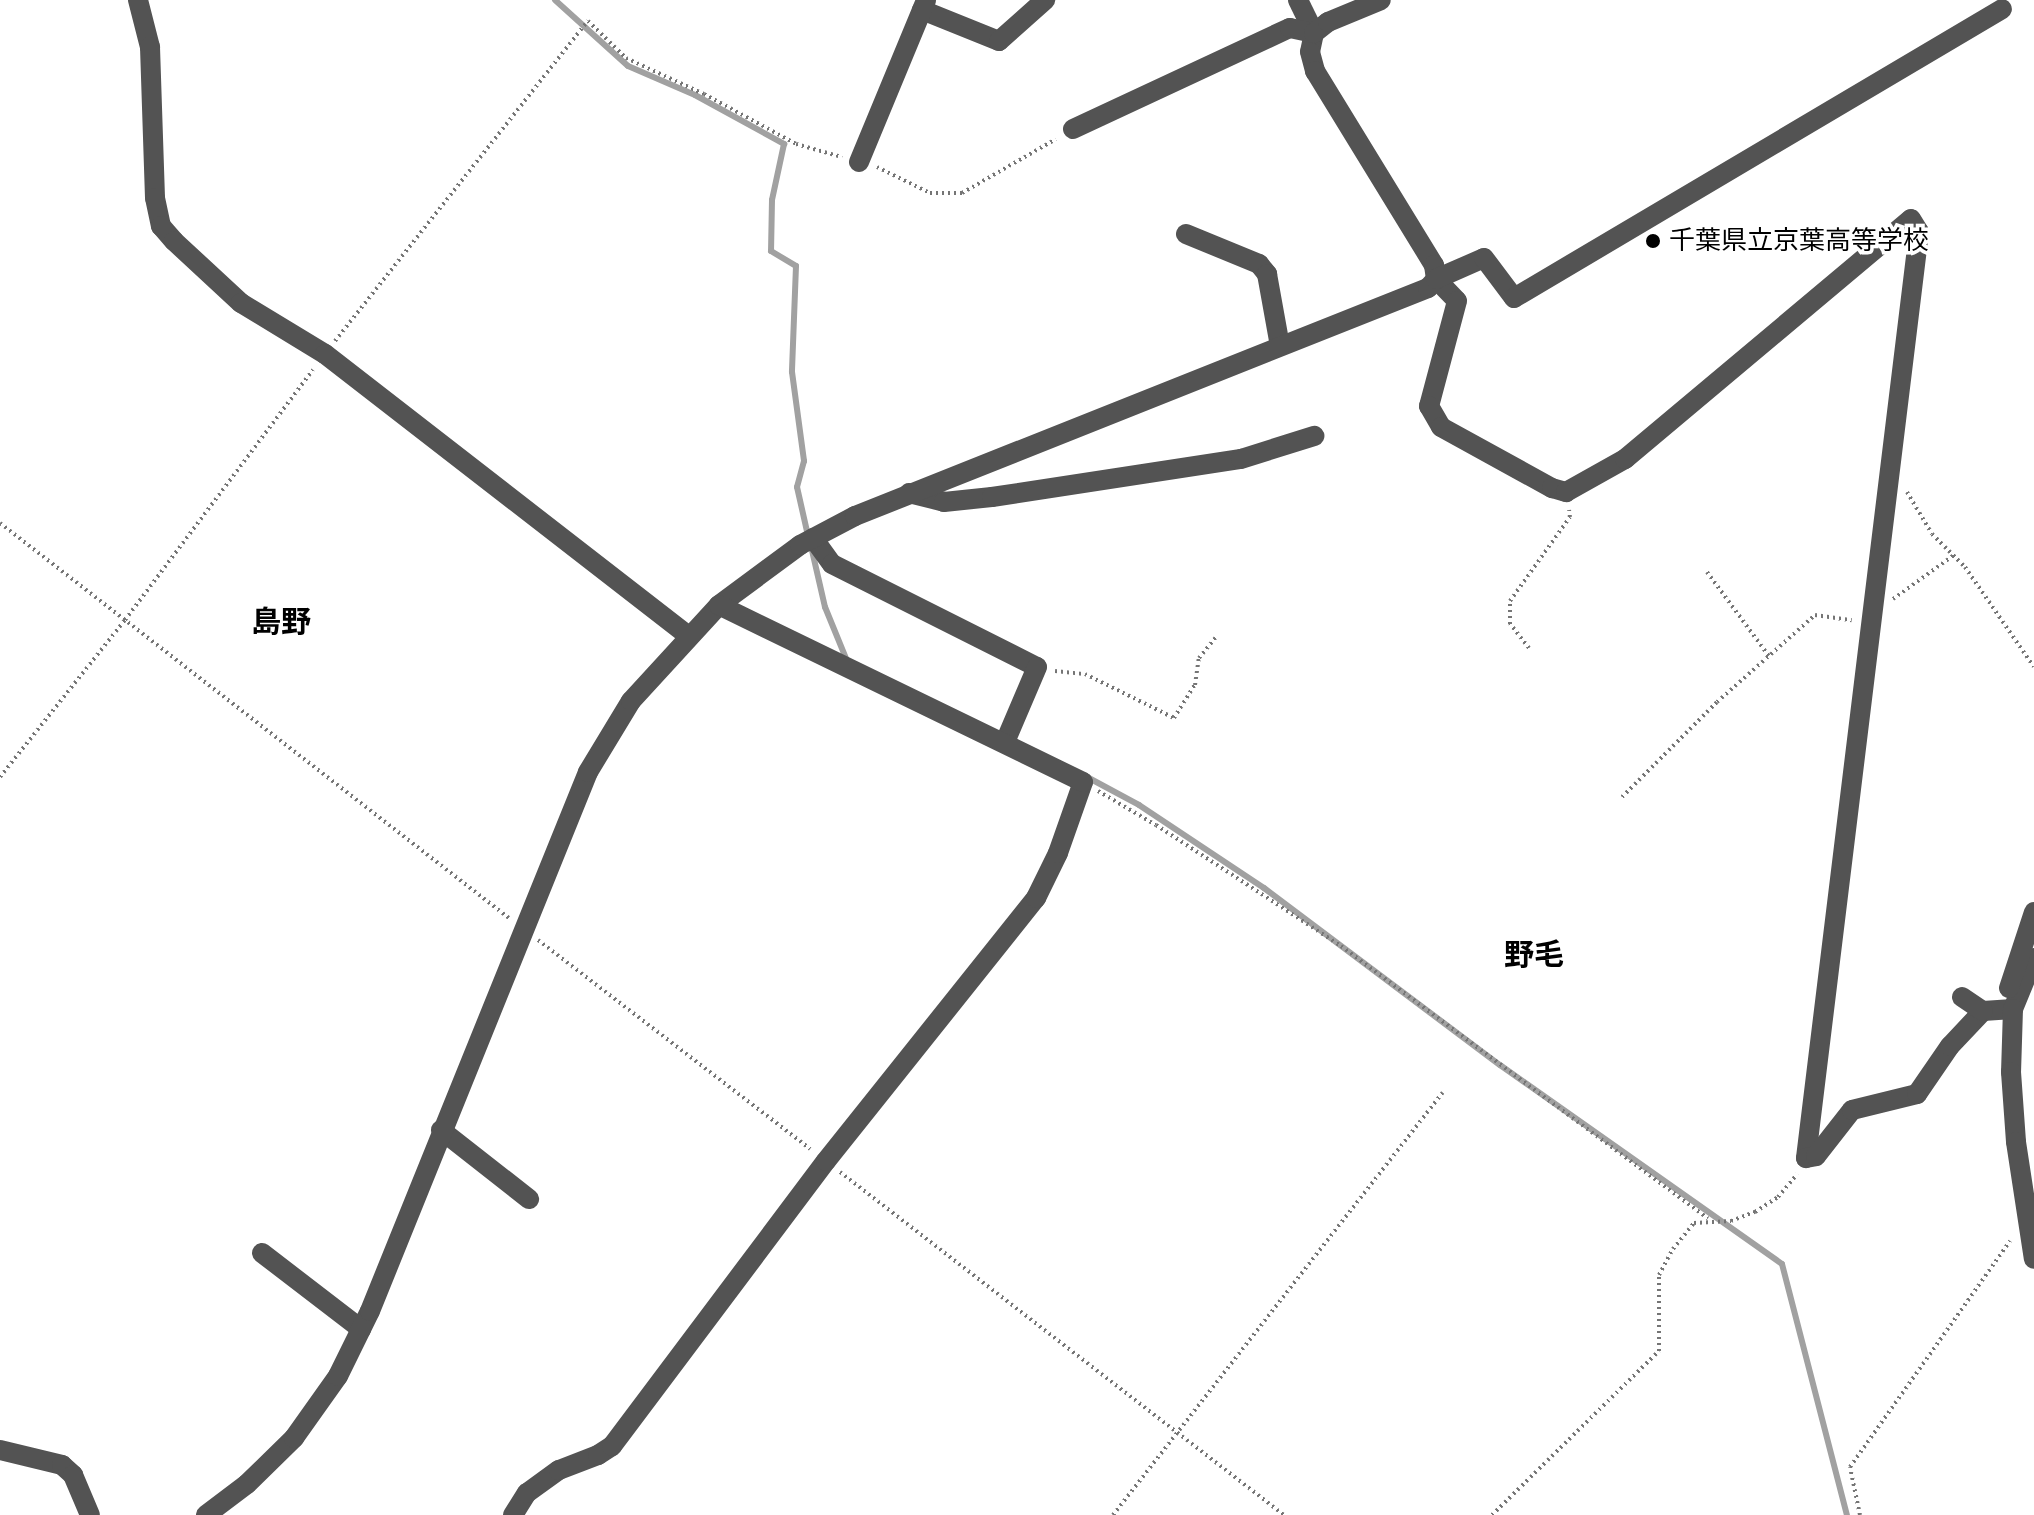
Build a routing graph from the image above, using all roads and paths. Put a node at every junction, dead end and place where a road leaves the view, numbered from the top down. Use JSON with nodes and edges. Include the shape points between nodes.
{"nodes":[{"id":1,"x":138,"y":0,"type":"edge"},
{"id":2,"x":1045,"y":0,"type":"edge"},
{"id":3,"x":1298,"y":0,"type":"edge"},
{"id":4,"x":1381,"y":0,"type":"edge"},
{"id":5,"x":924,"y":5,"type":"edge"},
{"id":6,"x":2002,"y":9,"type":"dead end"},
{"id":7,"x":1314,"y":33,"type":"junction"},
{"id":8,"x":1073,"y":129,"type":"joint"},
{"id":9,"x":859,"y":162,"type":"junction"},
{"id":10,"x":1186,"y":234,"type":"dead end"},
{"id":11,"x":1436,"y":279,"type":"junction"},
{"id":12,"x":1280,"y":346,"type":"junction"},
{"id":13,"x":325,"y":354,"type":"junction"},
{"id":14,"x":1314,"y":436,"type":"dead end"},
{"id":15,"x":1889,"y":473,"type":"junction"},
{"id":16,"x":1566,"y":492,"type":"junction"},
{"id":17,"x":909,"y":493,"type":"junction"},
{"id":18,"x":0,"y":523,"type":"edge"},
{"id":19,"x":813,"y":538,"type":"junction"},
{"id":20,"x":1954,"y":555,"type":"junction"},
{"id":21,"x":1707,"y":572,"type":"dead end"},
{"id":22,"x":719,"y":605,"type":"junction"},
{"id":23,"x":1871,"y":615,"type":"junction"},
{"id":24,"x":125,"y":620,"type":"junction"},
{"id":25,"x":688,"y":636,"type":"junction"},
{"id":26,"x":1216,"y":637,"type":"dead end"},
{"id":27,"x":1529,"y":648,"type":"dead end"},
{"id":28,"x":1769,"y":656,"type":"junction"},
{"id":29,"x":1037,"y":667,"type":"junction"},
{"id":30,"x":2034,"y":667,"type":"edge"},
{"id":31,"x":1005,"y":742,"type":"junction"},
{"id":32,"x":0,"y":777,"type":"edge"},
{"id":33,"x":1083,"y":782,"type":"junction"},
{"id":34,"x":1622,"y":797,"type":"dead end"},
{"id":35,"x":2034,"y":912,"type":"edge"},
{"id":36,"x":524,"y":929,"type":"junction"},
{"id":37,"x":2034,"y":958,"type":"edge"},
{"id":38,"x":1962,"y":997,"type":"dead end"},
{"id":39,"x":1999,"y":1010,"type":"junction"},
{"id":40,"x":1443,"y":1092,"type":"dead end"},
{"id":41,"x":441,"y":1130,"type":"junction"},
{"id":42,"x":1806,"y":1158,"type":"junction"},
{"id":43,"x":826,"y":1161,"type":"junction"},
{"id":44,"x":529,"y":1199,"type":"dead end"},
{"id":45,"x":1708,"y":1219,"type":"junction"},
{"id":46,"x":2029,"y":1222,"type":"junction"},
{"id":47,"x":262,"y":1253,"type":"dead end"},
{"id":48,"x":2034,"y":1259,"type":"edge"},
{"id":49,"x":361,"y":1329,"type":"junction"},
{"id":50,"x":1176,"y":1432,"type":"junction"},
{"id":51,"x":0,"y":1450,"type":"edge"},
{"id":52,"x":90,"y":1515,"type":"edge"},
{"id":53,"x":206,"y":1515,"type":"edge"},
{"id":54,"x":513,"y":1515,"type":"edge"},
{"id":55,"x":1113,"y":1515,"type":"edge"},
{"id":56,"x":1284,"y":1515,"type":"edge"},
{"id":57,"x":1492,"y":1515,"type":"edge"},
{"id":58,"x":1860,"y":1515,"type":"edge"}],
"edges":[{"from":1,"to":13,"type":"street","via":[[150,47],[155,198],[161,226],[241,303]]},
{"from":2,"to":5,"type":"street","via":[[999,41]]},
{"from":3,"to":7,"type":"street"},
{"from":4,"to":7,"type":"street"},
{"from":5,"to":9,"type":"street"},
{"from":6,"to":11,"type":"street","via":[[1514,298],[1484,258]]},
{"from":7,"to":8,"type":"street","via":[[1290,28]]},
{"from":7,"to":11,"type":"street","via":[[1310,52],[1315,71],[1434,265]]},
{"from":8,"to":9,"type":"path","via":[[962,193],[930,193]]},
{"from":9,"to":13,"type":"path","via":[[796,144],[626,58],[588,21]]},
{"from":10,"to":12,"type":"street","via":[[1259,264],[1267,274]]},
{"from":11,"to":12,"type":"street","via":[[1428,288]]},
{"from":11,"to":16,"type":"street","via":[[1457,301],[1429,406],[1441,427]]},
{"from":12,"to":17,"type":"street"},
{"from":13,"to":24,"type":"path"},
{"from":13,"to":25,"type":"street"},
{"from":14,"to":17,"type":"street","via":[[1241,459],[992,497],[944,502]]},
{"from":15,"to":16,"type":"street","via":[[1919,232],[1911,219],[1625,459]]},
{"from":15,"to":20,"type":"path","via":[[1905,488],[1932,534]]},
{"from":15,"to":23,"type":"street"},
{"from":16,"to":27,"type":"path","via":[[1570,517],[1510,601],[1510,624]]},
{"from":17,"to":19,"type":"street"},
{"from":18,"to":24,"type":"path"},
{"from":19,"to":22,"type":"street"},
{"from":19,"to":29,"type":"street","via":[[832,564]]},
{"from":20,"to":23,"type":"path"},
{"from":20,"to":30,"type":"path"},
{"from":21,"to":28,"type":"path"},
{"from":22,"to":25,"type":"street"},
{"from":22,"to":31,"type":"street"},
{"from":23,"to":28,"type":"path","via":[[1815,615]]},
{"from":23,"to":42,"type":"street"},
{"from":24,"to":32,"type":"path"},
{"from":24,"to":36,"type":"path"},
{"from":25,"to":36,"type":"street","via":[[610,732],[588,772]]},
{"from":26,"to":29,"type":"path","via":[[1199,658],[1195,685],[1174,718],[1085,674]]},
{"from":28,"to":34,"type":"path"},
{"from":29,"to":31,"type":"street"},
{"from":31,"to":33,"type":"street"},
{"from":33,"to":43,"type":"street","via":[[1036,898]]},
{"from":33,"to":45,"type":"path","via":[[1341,946]]},
{"from":35,"to":39,"type":"street"},
{"from":36,"to":41,"type":"street"},
{"from":36,"to":43,"type":"path"},
{"from":37,"to":39,"type":"street"},
{"from":38,"to":39,"type":"street"},
{"from":39,"to":42,"type":"street","via":[[1950,1046],[1917,1094],[1852,1110],[1816,1156]]},
{"from":39,"to":46,"type":"street"},
{"from":40,"to":50,"type":"path"},
{"from":41,"to":44,"type":"street"},
{"from":41,"to":49,"type":"street"},
{"from":42,"to":45,"type":"path","via":[[1793,1181],[1755,1212],[1731,1221]]},
{"from":43,"to":50,"type":"path"},
{"from":43,"to":54,"type":"street","via":[[612,1446],[559,1470],[527,1493]]},
{"from":45,"to":57,"type":"path","via":[[1694,1223],[1659,1275],[1659,1351]]},
{"from":46,"to":48,"type":"street"},
{"from":46,"to":58,"type":"path","via":[[1850,1467]]},
{"from":47,"to":49,"type":"street"},
{"from":49,"to":53,"type":"street","via":[[338,1376],[294,1438]]},
{"from":50,"to":55,"type":"path"},
{"from":50,"to":56,"type":"path"},
{"from":51,"to":52,"type":"street","via":[[62,1465],[73,1475]]}]}
